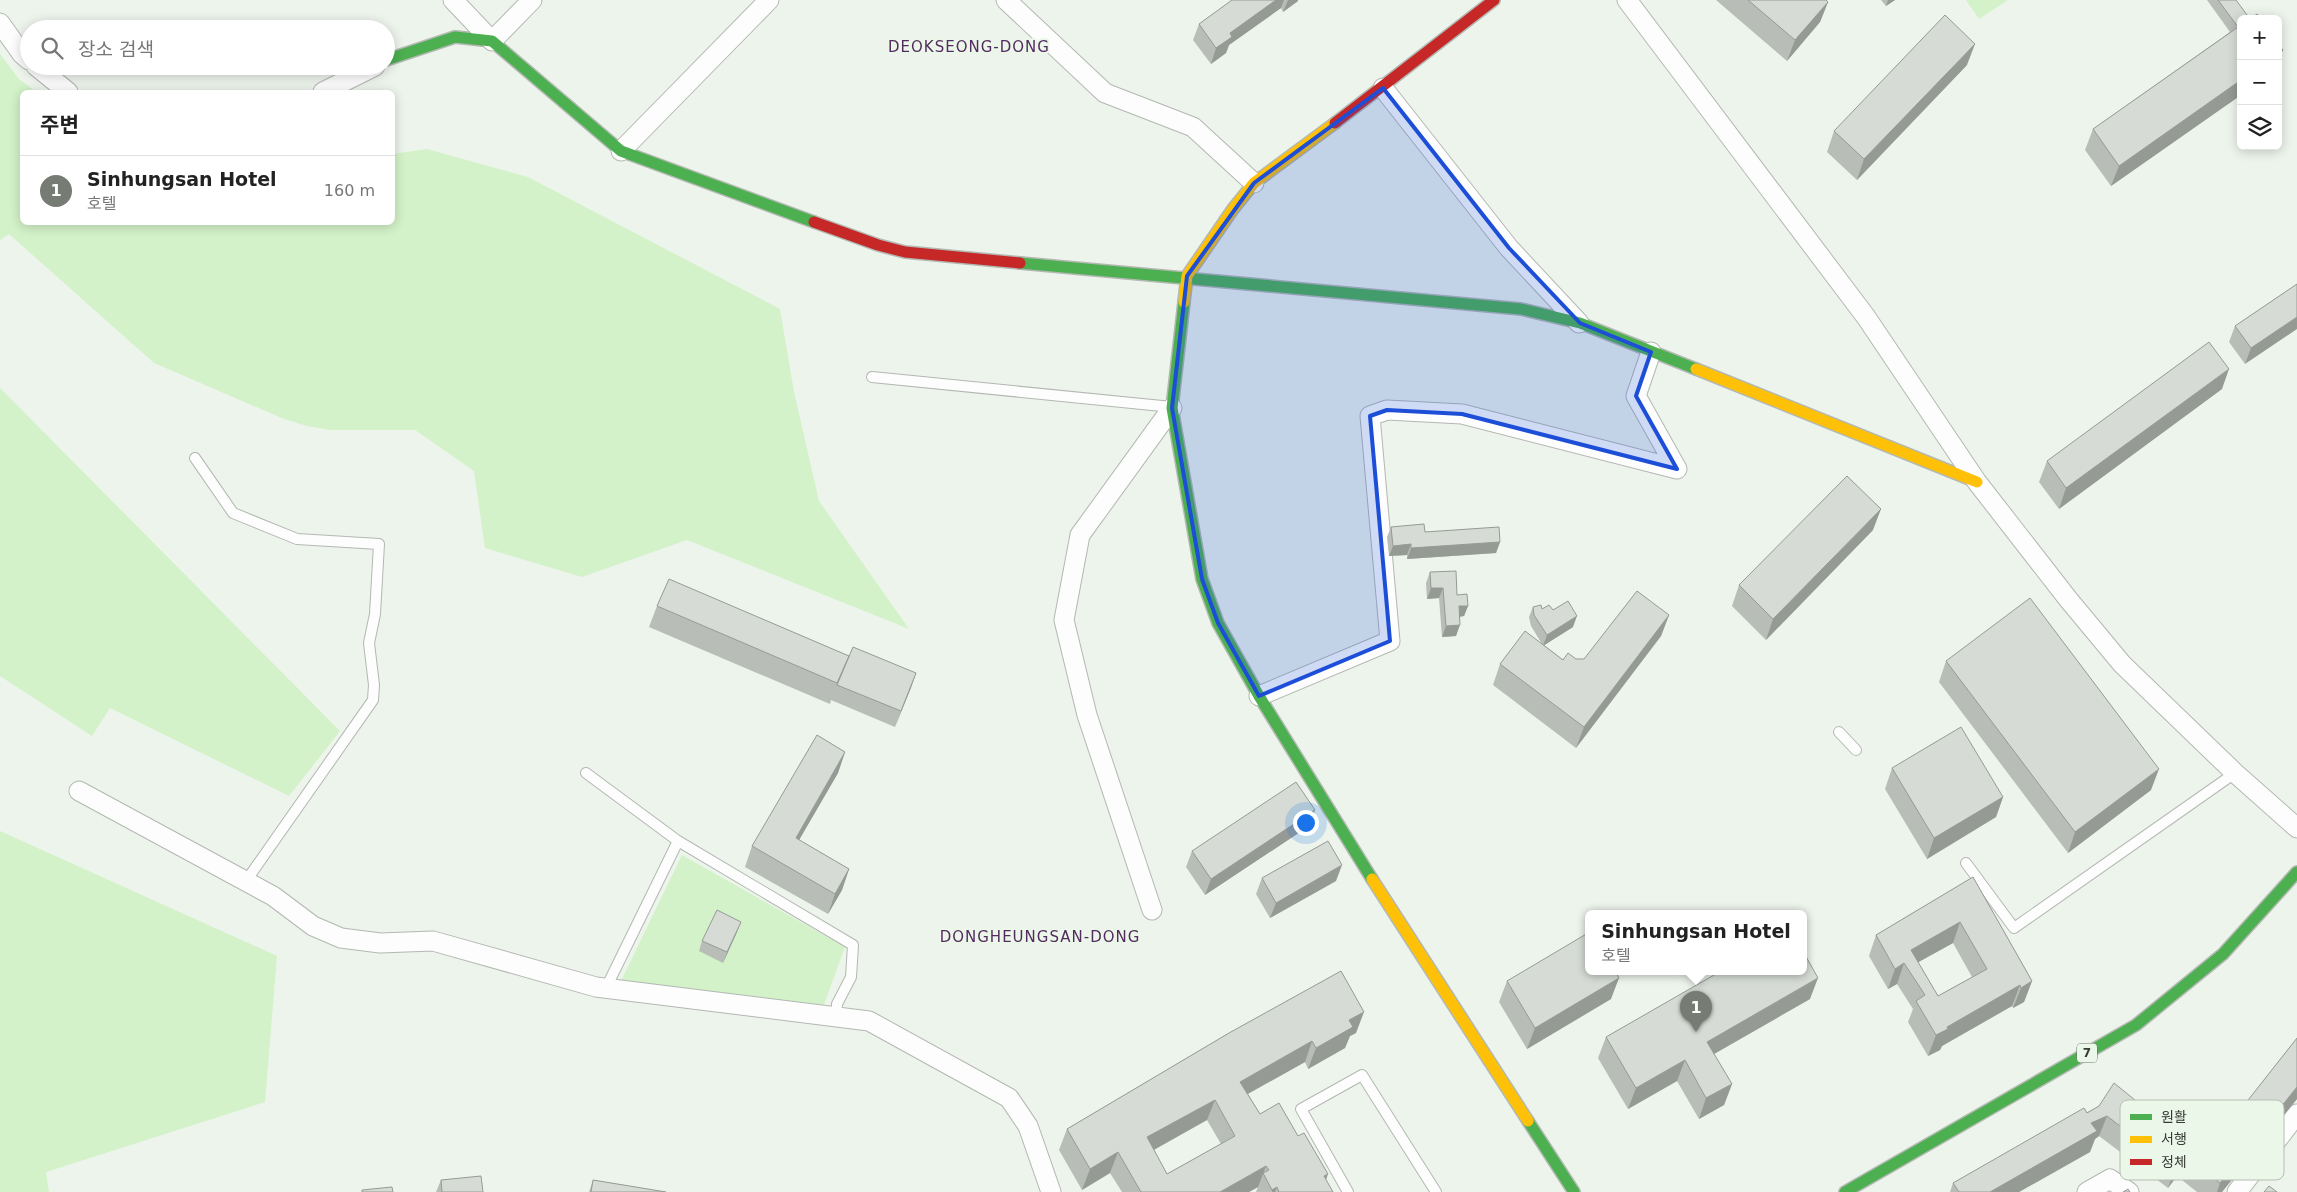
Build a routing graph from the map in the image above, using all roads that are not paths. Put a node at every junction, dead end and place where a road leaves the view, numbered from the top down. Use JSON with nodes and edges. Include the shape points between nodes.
{"nodes":[{"id":1,"x":453,"y":0,"type":"edge"},
{"id":2,"x":532,"y":0,"type":"edge"},
{"id":3,"x":769,"y":0,"type":"edge"},
{"id":4,"x":1006,"y":0,"type":"edge"},
{"id":5,"x":1494,"y":0,"type":"edge"},
{"id":6,"x":1627,"y":0,"type":"edge"},
{"id":7,"x":0,"y":23,"type":"edge"},
{"id":8,"x":492,"y":41,"type":"junction"},
{"id":9,"x":20,"y":51,"type":"edge"},
{"id":10,"x":395,"y":57,"type":"edge"},
{"id":11,"x":47,"y":75,"type":"edge"},
{"id":12,"x":357,"y":75,"type":"edge"},
{"id":13,"x":1383,"y":88,"type":"junction"},
{"id":14,"x":66,"y":90,"type":"edge"},
{"id":15,"x":327,"y":90,"type":"edge"},
{"id":16,"x":622,"y":151,"type":"junction"},
{"id":17,"x":1254,"y":183,"type":"junction"},
{"id":18,"x":1187,"y":276,"type":"junction"},
{"id":19,"x":1580,"y":323,"type":"junction"},
{"id":20,"x":1651,"y":352,"type":"junction"},
{"id":21,"x":872,"y":377,"type":"dead end"},
{"id":22,"x":1172,"y":408,"type":"junction"},
{"id":23,"x":195,"y":458,"type":"dead end"},
{"id":24,"x":1977,"y":482,"type":"junction"},
{"id":25,"x":1259,"y":696,"type":"junction"},
{"id":26,"x":1839,"y":732,"type":"dead end"},
{"id":27,"x":1856,"y":750,"type":"dead end"},
{"id":28,"x":586,"y":773,"type":"dead end"},
{"id":29,"x":2235,"y":773,"type":"junction"},
{"id":30,"x":79,"y":791,"type":"dead end"},
{"id":31,"x":2297,"y":828,"type":"edge"},
{"id":32,"x":678,"y":841,"type":"junction"},
{"id":33,"x":1966,"y":863,"type":"dead end"},
{"id":34,"x":2297,"y":872,"type":"edge"},
{"id":35,"x":246,"y":881,"type":"junction"},
{"id":36,"x":1152,"y":910,"type":"dead end"},
{"id":37,"x":606,"y":988,"type":"junction"},
{"id":38,"x":836,"y":1018,"type":"junction"},
{"id":39,"x":2297,"y":1114,"type":"edge"},
{"id":40,"x":2284,"y":1131,"type":"edge"},
{"id":41,"x":2246,"y":1180,"type":"edge"},
{"id":42,"x":1051,"y":1192,"type":"edge"},
{"id":43,"x":1348,"y":1192,"type":"edge"},
{"id":44,"x":1436,"y":1192,"type":"edge"},
{"id":45,"x":1574,"y":1192,"type":"edge"},
{"id":46,"x":1845,"y":1192,"type":"edge"},
{"id":47,"x":2087,"y":1192,"type":"edge"},
{"id":48,"x":2129,"y":1192,"type":"edge"},
{"id":49,"x":2237,"y":1192,"type":"edge"}],
"edges":[{"from":1,"to":8,"type":"street"},
{"from":2,"to":8,"type":"street"},
{"from":3,"to":16,"type":"street"},
{"from":4,"to":17,"type":"street","via":[[1105,93],[1193,128]]},
{"from":5,"to":13,"type":"main road"},
{"from":6,"to":24,"type":"street","via":[[1866,317]]},
{"from":7,"to":9,"type":"street"},
{"from":8,"to":10,"type":"main road","via":[[455,37]]},
{"from":8,"to":16,"type":"main road"},
{"from":11,"to":14,"type":"street"},
{"from":12,"to":15,"type":"street"},
{"from":13,"to":17,"type":"main road"},
{"from":13,"to":19,"type":"street","via":[[1509,248]]},
{"from":16,"to":18,"type":"main road","via":[[905,252]]},
{"from":17,"to":18,"type":"main road"},
{"from":18,"to":19,"type":"main road","via":[[1521,309]]},
{"from":18,"to":22,"type":"main road"},
{"from":19,"to":20,"type":"main road"},
{"from":20,"to":24,"type":"main road"},
{"from":20,"to":25,"type":"street","via":[[1636,396],[1677,469],[1462,414],[1387,410],[1370,416],[1390,641]]},
{"from":21,"to":22,"type":"lane"},
{"from":22,"to":25,"type":"main road","via":[[1202,579],[1227,642]]},
{"from":22,"to":36,"type":"street","via":[[1080,535],[1064,620],[1087,715]]},
{"from":23,"to":35,"type":"lane","via":[[233,514],[297,539],[379,544],[375,614],[369,643],[373,700]]},
{"from":24,"to":29,"type":"street","via":[[2122,664]]},
{"from":25,"to":45,"type":"main road"},
{"from":26,"to":27,"type":"lane"},
{"from":28,"to":32,"type":"lane"},
{"from":29,"to":31,"type":"street"},
{"from":29,"to":33,"type":"lane","via":[[2014,928]]},
{"from":30,"to":35,"type":"street"},
{"from":32,"to":37,"type":"lane"},
{"from":32,"to":38,"type":"lane","via":[[853,945],[850,977],[837,1004]]},
{"from":34,"to":46,"type":"main road","number":"7","via":[[2223,954],[2136,1025]]},
{"from":35,"to":37,"type":"street","via":[[273,896],[313,926],[341,938],[380,943],[433,942]]},
{"from":37,"to":38,"type":"street"},
{"from":38,"to":42,"type":"street","via":[[869,1021],[1009,1098],[1028,1126]]},
{"from":39,"to":40,"type":"street"},
{"from":41,"to":49,"type":"street"},
{"from":43,"to":44,"type":"lane","via":[[1301,1108],[1362,1075]]},
{"from":47,"to":48,"type":"street","via":[[2110,1178]]}]}
